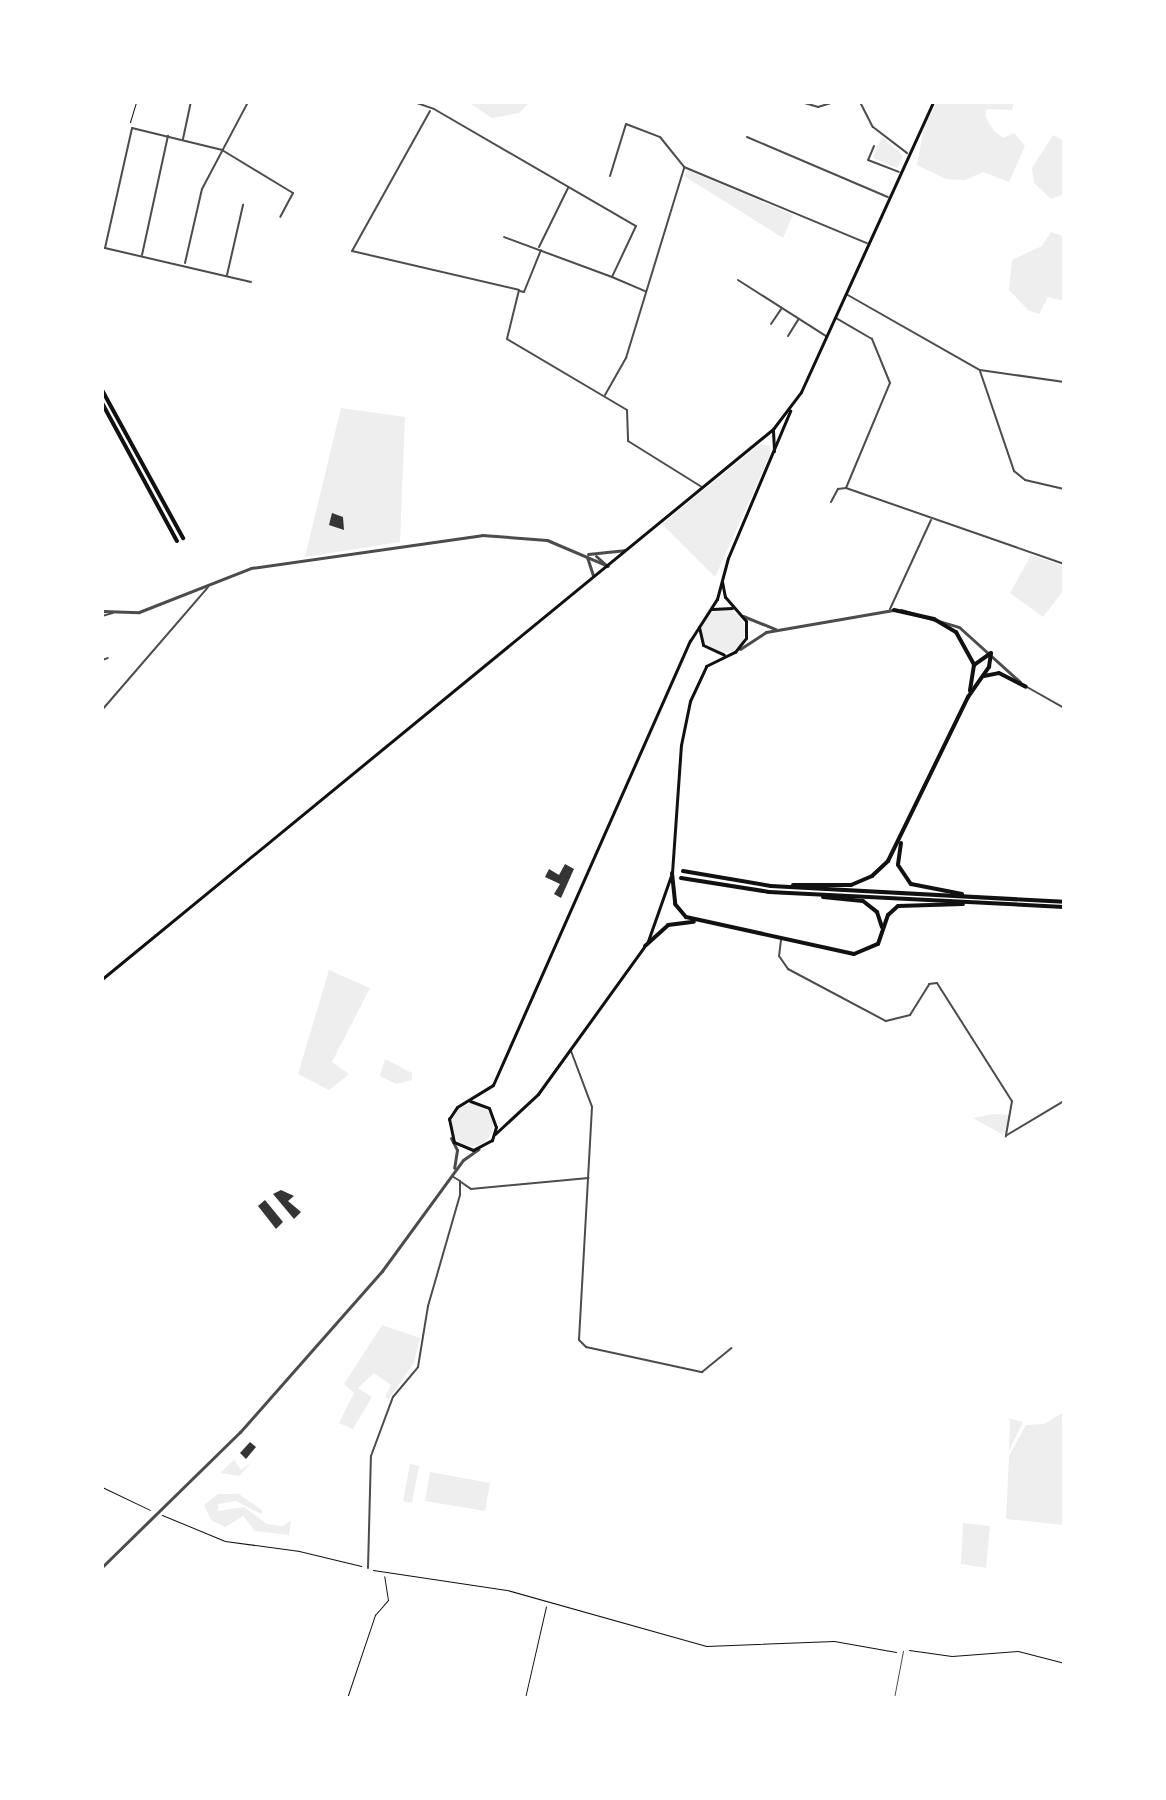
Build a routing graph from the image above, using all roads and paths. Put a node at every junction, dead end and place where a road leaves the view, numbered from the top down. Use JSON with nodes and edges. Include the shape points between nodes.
{"nodes":[{"id":1,"x":136,"y":102,"type":"edge"},
{"id":2,"x":191,"y":102,"type":"edge"},
{"id":3,"x":248,"y":102,"type":"edge"},
{"id":4,"x":414,"y":102,"type":"edge"},
{"id":5,"x":801,"y":102,"type":"edge"},
{"id":6,"x":834,"y":102,"type":"edge"},
{"id":7,"x":860,"y":102,"type":"edge"},
{"id":8,"x":933,"y":102,"type":"edge"},
{"id":9,"x":430,"y":111,"type":"junction"},
{"id":10,"x":132,"y":128,"type":"junction"},
{"id":11,"x":168,"y":136,"type":"junction"},
{"id":12,"x":747,"y":137,"type":"dead end"},
{"id":13,"x":182,"y":140,"type":"junction"},
{"id":14,"x":874,"y":146,"type":"dead end"},
{"id":15,"x":222,"y":150,"type":"junction"},
{"id":16,"x":908,"y":153,"type":"junction"},
{"id":17,"x":684,"y":167,"type":"junction"},
{"id":18,"x":900,"y":173,"type":"junction"},
{"id":19,"x":610,"y":176,"type":"dead end"},
{"id":20,"x":568,"y":187,"type":"junction"},
{"id":21,"x":889,"y":197,"type":"junction"},
{"id":22,"x":243,"y":205,"type":"dead end"},
{"id":23,"x":280,"y":217,"type":"dead end"},
{"id":24,"x":504,"y":237,"type":"dead end"},
{"id":25,"x":868,"y":244,"type":"junction"},
{"id":26,"x":540,"y":250,"type":"junction"},
{"id":27,"x":141,"y":256,"type":"junction"},
{"id":28,"x":185,"y":265,"type":"junction"},
{"id":29,"x":227,"y":276,"type":"junction"},
{"id":30,"x":612,"y":277,"type":"junction"},
{"id":31,"x":738,"y":280,"type":"dead end"},
{"id":32,"x":251,"y":282,"type":"dead end"},
{"id":33,"x":519,"y":290,"type":"junction"},
{"id":34,"x":646,"y":292,"type":"junction"},
{"id":35,"x":845,"y":294,"type":"junction"},
{"id":36,"x":781,"y":308,"type":"junction"},
{"id":37,"x":835,"y":318,"type":"junction"},
{"id":38,"x":799,"y":319,"type":"junction"},
{"id":39,"x":771,"y":324,"type":"dead end"},
{"id":40,"x":788,"y":336,"type":"dead end"},
{"id":41,"x":827,"y":337,"type":"junction"},
{"id":42,"x":980,"y":370,"type":"junction"},
{"id":43,"x":1064,"y":382,"type":"edge"},
{"id":44,"x":102,"y":390,"type":"edge"},
{"id":45,"x":604,"y":396,"type":"junction"},
{"id":46,"x":102,"y":403,"type":"edge"},
{"id":47,"x":791,"y":408,"type":"junction"},
{"id":48,"x":773,"y":429,"type":"junction"},
{"id":49,"x":782,"y":440,"type":"junction"},
{"id":50,"x":759,"y":442,"type":"junction"},
{"id":51,"x":774,"y":453,"type":"junction"},
{"id":52,"x":703,"y":487,"type":"junction"},
{"id":53,"x":846,"y":488,"type":"junction"},
{"id":54,"x":1064,"y":489,"type":"edge"},
{"id":55,"x":831,"y":502,"type":"dead end"},
{"id":56,"x":931,"y":519,"type":"junction"},
{"id":57,"x":183,"y":538,"type":"dead end"},
{"id":58,"x":177,"y":541,"type":"dead end"},
{"id":59,"x":629,"y":548,"type":"junction"},
{"id":60,"x":584,"y":554,"type":"junction"},
{"id":61,"x":1064,"y":564,"type":"edge"},
{"id":62,"x":608,"y":566,"type":"junction"},
{"id":63,"x":722,"y":578,"type":"junction"},
{"id":64,"x":215,"y":580,"type":"junction"},
{"id":65,"x":590,"y":580,"type":"junction"},
{"id":66,"x":735,"y":609,"type":"junction"},
{"id":67,"x":710,"y":610,"type":"junction"},
{"id":68,"x":891,"y":610,"type":"junction"},
{"id":69,"x":102,"y":613,"type":"edge"},
{"id":70,"x":742,"y":615,"type":"junction"},
{"id":71,"x":699,"y":623,"type":"junction"},
{"id":72,"x":784,"y":628,"type":"junction"},
{"id":73,"x":740,"y":649,"type":"junction"},
{"id":74,"x":991,"y":653,"type":"junction"},
{"id":75,"x":728,"y":655,"type":"junction"},
{"id":76,"x":108,"y":658,"type":"dead end"},
{"id":77,"x":102,"y":660,"type":"edge"},
{"id":78,"x":974,"y":665,"type":"junction"},
{"id":79,"x":979,"y":680,"type":"junction"},
{"id":80,"x":1026,"y":687,"type":"junction"},
{"id":81,"x":968,"y":697,"type":"junction"},
{"id":82,"x":1064,"y":708,"type":"edge"},
{"id":83,"x":102,"y":710,"type":"edge"},
{"id":84,"x":904,"y":832,"type":"junction"},
{"id":85,"x":683,"y":871,"type":"dead end"},
{"id":86,"x":672,"y":873,"type":"junction"},
{"id":87,"x":681,"y":878,"type":"dead end"},
{"id":88,"x":771,"y":886,"type":"junction"},
{"id":89,"x":805,"y":894,"type":"junction"},
{"id":90,"x":984,"y":898,"type":"junction"},
{"id":91,"x":979,"y":903,"type":"junction"},
{"id":92,"x":1064,"y":905,"type":"edge"},
{"id":93,"x":701,"y":922,"type":"junction"},
{"id":94,"x":883,"y":930,"type":"junction"},
{"id":95,"x":781,"y":940,"type":"junction"},
{"id":96,"x":645,"y":946,"type":"junction"},
{"id":97,"x":102,"y":979,"type":"edge"},
{"id":98,"x":570,"y":1050,"type":"junction"},
{"id":99,"x":470,"y":1101,"type":"junction"},
{"id":100,"x":1064,"y":1101,"type":"edge"},
{"id":101,"x":495,"y":1134,"type":"junction"},
{"id":102,"x":451,"y":1138,"type":"junction"},
{"id":103,"x":479,"y":1149,"type":"junction"},
{"id":104,"x":452,"y":1174,"type":"junction"},
{"id":105,"x":588,"y":1178,"type":"junction"},
{"id":106,"x":460,"y":1181,"type":"junction"},
{"id":107,"x":732,"y":1348,"type":"dead end"},
{"id":108,"x":102,"y":1487,"type":"edge"},
{"id":109,"x":157,"y":1512,"type":"junction"},
{"id":110,"x":102,"y":1567,"type":"edge"},
{"id":111,"x":368,"y":1568,"type":"junction"},
{"id":112,"x":384,"y":1573,"type":"junction"},
{"id":113,"x":546,"y":1603,"type":"junction"},
{"id":114,"x":903,"y":1651,"type":"junction"},
{"id":115,"x":1064,"y":1663,"type":"edge"},
{"id":116,"x":347,"y":1698,"type":"edge"},
{"id":117,"x":525,"y":1698,"type":"edge"},
{"id":118,"x":894,"y":1698,"type":"edge"}],
"edges":[{"from":1,"to":10,"type":"path"},
{"from":2,"to":13,"type":"street"},
{"from":3,"to":15,"type":"street"},
{"from":4,"to":9,"type":"street"},
{"from":5,"to":6,"type":"street","via":[[818,107]]},
{"from":7,"to":16,"type":"street","via":[[873,127]]},
{"from":8,"to":16,"type":"main road"},
{"from":9,"to":20,"type":"street"},
{"from":9,"to":33,"type":"street","via":[[352,251]]},
{"from":10,"to":11,"type":"street"},
{"from":10,"to":27,"type":"street","via":[[105,248]]},
{"from":11,"to":13,"type":"street"},
{"from":11,"to":27,"type":"street"},
{"from":12,"to":21,"type":"street"},
{"from":13,"to":15,"type":"street"},
{"from":14,"to":18,"type":"street","via":[[868,160]]},
{"from":15,"to":23,"type":"street","via":[[293,193]]},
{"from":15,"to":28,"type":"street","via":[[202,189]]},
{"from":16,"to":18,"type":"main road"},
{"from":17,"to":19,"type":"street","via":[[660,137],[626,124]]},
{"from":17,"to":25,"type":"street"},
{"from":17,"to":34,"type":"street"},
{"from":18,"to":21,"type":"main road"},
{"from":20,"to":26,"type":"street"},
{"from":20,"to":30,"type":"street","via":[[636,226]]},
{"from":21,"to":25,"type":"main road"},
{"from":22,"to":29,"type":"street"},
{"from":24,"to":26,"type":"street"},
{"from":25,"to":35,"type":"main road"},
{"from":26,"to":30,"type":"street"},
{"from":26,"to":33,"type":"street","via":[[524,292]]},
{"from":27,"to":28,"type":"street"},
{"from":28,"to":29,"type":"street"},
{"from":29,"to":32,"type":"street"},
{"from":30,"to":34,"type":"street"},
{"from":31,"to":36,"type":"street"},
{"from":33,"to":45,"type":"street","via":[[507,339]]},
{"from":34,"to":45,"type":"street","via":[[626,358]]},
{"from":35,"to":37,"type":"main road"},
{"from":35,"to":42,"type":"street"},
{"from":36,"to":38,"type":"street"},
{"from":36,"to":39,"type":"street"},
{"from":37,"to":41,"type":"main road"},
{"from":37,"to":53,"type":"street","via":[[872,339],[890,383]]},
{"from":38,"to":40,"type":"street"},
{"from":38,"to":41,"type":"street"},
{"from":41,"to":47,"type":"main road"},
{"from":42,"to":43,"type":"street"},
{"from":42,"to":54,"type":"street","via":[[1014,471],[1025,480]]},
{"from":44,"to":57,"type":"highway"},
{"from":45,"to":52,"type":"street","via":[[629,412],[628,441]]},
{"from":46,"to":58,"type":"highway"},
{"from":47,"to":48,"type":"main road"},
{"from":47,"to":49,"type":"main road"},
{"from":48,"to":49,"type":"main road"},
{"from":48,"to":50,"type":"main road"},
{"from":48,"to":51,"type":"main road"},
{"from":49,"to":51,"type":"main road"},
{"from":50,"to":51,"type":"main road","via":[[771,444]]},
{"from":50,"to":52,"type":"main road"},
{"from":51,"to":63,"type":"main road"},
{"from":52,"to":59,"type":"main road"},
{"from":53,"to":55,"type":"street","via":[[839,488]]},
{"from":53,"to":56,"type":"street"},
{"from":56,"to":61,"type":"street"},
{"from":56,"to":68,"type":"street"},
{"from":59,"to":60,"type":"street"},
{"from":59,"to":62,"type":"main road"},
{"from":60,"to":62,"type":"street"},
{"from":60,"to":64,"type":"street","via":[[547,540],[482,535],[271,564]]},
{"from":60,"to":65,"type":"street","via":[[593,565]]},
{"from":62,"to":65,"type":"main road"},
{"from":63,"to":66,"type":"main road","via":[[725,597]]},
{"from":63,"to":67,"type":"main road"},
{"from":64,"to":69,"type":"street","via":[[139,612]]},
{"from":64,"to":83,"type":"street"},
{"from":65,"to":97,"type":"main road"},
{"from":66,"to":67,"type":"main road"},
{"from":66,"to":70,"type":"main road"},
{"from":67,"to":71,"type":"main road"},
{"from":68,"to":72,"type":"street"},
{"from":68,"to":74,"type":"street","via":[[942,619]]},
{"from":68,"to":78,"type":"highway","via":[[950,627],[968,647]]},
{"from":70,"to":72,"type":"street","via":[[765,628]]},
{"from":70,"to":73,"type":"main road","via":[[748,632]]},
{"from":71,"to":75,"type":"main road","via":[[707,650]]},
{"from":71,"to":99,"type":"main road","via":[[493,1085]]},
{"from":72,"to":73,"type":"street","via":[[760,634]]},
{"from":73,"to":75,"type":"main road"},
{"from":74,"to":78,"type":"highway"},
{"from":74,"to":79,"type":"highway"},
{"from":74,"to":80,"type":"street"},
{"from":75,"to":86,"type":"main road","via":[[702,672],[684,724]]},
{"from":76,"to":77,"type":"street"},
{"from":78,"to":81,"type":"highway"},
{"from":79,"to":80,"type":"highway","via":[[999,673]]},
{"from":79,"to":81,"type":"highway"},
{"from":80,"to":82,"type":"street"},
{"from":81,"to":84,"type":"highway"},
{"from":84,"to":88,"type":"highway","via":[[883,866],[858,883]]},
{"from":84,"to":90,"type":"highway","via":[[898,865],[911,884]]},
{"from":85,"to":88,"type":"highway"},
{"from":86,"to":93,"type":"highway","via":[[675,904],[686,917]]},
{"from":86,"to":96,"type":"main road","via":[[661,916]]},
{"from":87,"to":89,"type":"highway"},
{"from":88,"to":90,"type":"highway"},
{"from":89,"to":91,"type":"highway"},
{"from":89,"to":94,"type":"highway","via":[[863,901],[877,912]]},
{"from":90,"to":92,"type":"highway"},
{"from":91,"to":92,"type":"highway"},
{"from":91,"to":94,"type":"highway","via":[[905,903],[892,910]]},
{"from":93,"to":95,"type":"highway"},
{"from":93,"to":96,"type":"highway","via":[[668,925]]},
{"from":94,"to":95,"type":"highway","via":[[878,944],[854,954]]},
{"from":95,"to":100,"type":"street","via":[[779,956],[788,969],[886,1021],[910,1015],[929,984],[937,983],[1012,1101],[1006,1136]]},
{"from":96,"to":98,"type":"main road"},
{"from":98,"to":101,"type":"main road","via":[[538,1094]]},
{"from":98,"to":105,"type":"street","via":[[592,1101]]},
{"from":99,"to":101,"type":"main road","via":[[493,1114]]},
{"from":99,"to":102,"type":"main road","via":[[452,1112]]},
{"from":101,"to":103,"type":"main road"},
{"from":102,"to":103,"type":"main road","via":[[463,1148]]},
{"from":102,"to":104,"type":"street","via":[[457,1155]]},
{"from":103,"to":104,"type":"street"},
{"from":104,"to":106,"type":"street"},
{"from":104,"to":109,"type":"street","via":[[382,1271],[240,1432]]},
{"from":105,"to":106,"type":"street","via":[[471,1189]]},
{"from":105,"to":107,"type":"street","via":[[582,1344],[702,1372]]},
{"from":106,"to":111,"type":"street","via":[[418,1367],[393,1397],[371,1456]]},
{"from":108,"to":109,"type":"path"},
{"from":109,"to":110,"type":"street"},
{"from":109,"to":111,"type":"path","via":[[208,1537]]},
{"from":111,"to":112,"type":"path"},
{"from":112,"to":113,"type":"path","via":[[507,1590]]},
{"from":112,"to":116,"type":"path","via":[[388,1600],[375,1615]]},
{"from":113,"to":114,"type":"path","via":[[706,1646],[834,1641]]},
{"from":113,"to":117,"type":"path"},
{"from":114,"to":115,"type":"path","via":[[960,1656],[1018,1651]]},
{"from":114,"to":118,"type":"lane"}]}
